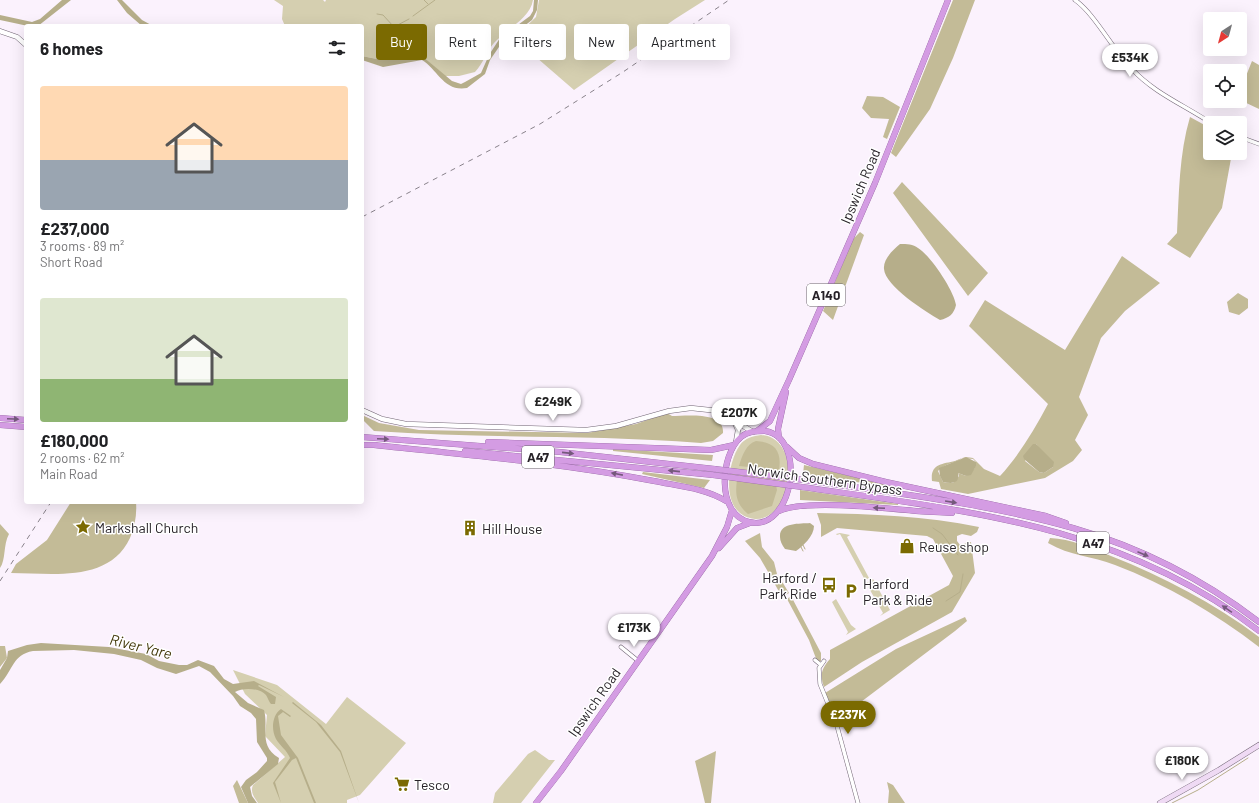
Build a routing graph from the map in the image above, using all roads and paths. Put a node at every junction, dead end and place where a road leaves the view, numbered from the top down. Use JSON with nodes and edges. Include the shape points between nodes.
{"nodes":[{"id":1,"x":948,"y":0,"type":"edge"},
{"id":2,"x":1075,"y":0,"type":"edge"},
{"id":3,"x":0,"y":31,"type":"edge"},
{"id":4,"x":24,"y":43,"type":"edge"},
{"id":5,"x":1203,"y":118,"type":"edge"},
{"id":6,"x":1247,"y":139,"type":"edge"},
{"id":7,"x":1259,"y":144,"type":"edge"},
{"id":8,"x":789,"y":380,"type":"junction"},
{"id":9,"x":364,"y":411,"type":"edge"},
{"id":10,"x":0,"y":418,"type":"edge"},
{"id":11,"x":733,"y":419,"type":"junction"},
{"id":12,"x":24,"y":420,"type":"edge"},
{"id":13,"x":0,"y":425,"type":"edge"},
{"id":14,"x":24,"y":427,"type":"edge"},
{"id":15,"x":755,"y":431,"type":"junction"},
{"id":16,"x":364,"y":437,"type":"edge"},
{"id":17,"x":779,"y":438,"type":"junction"},
{"id":18,"x":404,"y":440,"type":"junction"},
{"id":19,"x":735,"y":444,"type":"junction"},
{"id":20,"x":364,"y":445,"type":"edge"},
{"id":21,"x":374,"y":445,"type":"junction"},
{"id":22,"x":787,"y":447,"type":"junction"},
{"id":23,"x":726,"y":501,"type":"junction"},
{"id":24,"x":732,"y":510,"type":"junction"},
{"id":25,"x":779,"y":511,"type":"junction"},
{"id":26,"x":750,"y":523,"type":"junction"},
{"id":27,"x":1057,"y":531,"type":"junction"},
{"id":28,"x":1124,"y":546,"type":"junction"},
{"id":29,"x":712,"y":556,"type":"junction"},
{"id":30,"x":1259,"y":622,"type":"edge"},
{"id":31,"x":1259,"y":631,"type":"edge"},
{"id":32,"x":621,"y":647,"type":"dead end"},
{"id":33,"x":637,"y":660,"type":"junction"},
{"id":34,"x":815,"y":660,"type":"dead end"},
{"id":35,"x":824,"y":661,"type":"dead end"},
{"id":36,"x":821,"y":665,"type":"junction"},
{"id":37,"x":1259,"y":745,"type":"edge"},
{"id":38,"x":536,"y":803,"type":"edge"},
{"id":39,"x":858,"y":803,"type":"edge"},
{"id":40,"x":1160,"y":803,"type":"edge"}],
"edges":[{"from":1,"to":8,"type":"highway","name":"Ipswich Road","number":"A140","via":[[875,183]]},
{"from":2,"to":5,"type":"street","via":[[1087,11],[1120,57],[1144,81],[1167,98]]},
{"from":3,"to":4,"type":"street","via":[[17,37]]},
{"from":6,"to":7,"type":"street"},
{"from":8,"to":15,"type":"highway","name":"Ipswich Road","number":"A140","via":[[770,421]]},
{"from":8,"to":17,"type":"highway","name":"Ipswich Road","number":"A140","via":[[778,429]]},
{"from":9,"to":11,"type":"street","via":[[382,419],[406,424],[562,431],[616,426],[669,411],[691,408],[719,411]]},
{"from":10,"to":12,"type":"highway","one_way":true},
{"from":11,"to":15,"type":"street"},
{"from":11,"to":19,"type":"street","via":[[738,430]]},
{"from":13,"to":14,"type":"highway"},
{"from":15,"to":17,"type":"highway","via":[[769,432]]},
{"from":15,"to":19,"type":"highway","via":[[745,434]]},
{"from":16,"to":18,"type":"highway","name":"Norwich Southern Bypass","number":"A47","one_way":true},
{"from":17,"to":22,"type":"highway"},
{"from":18,"to":19,"type":"highway","number":"A47","via":[[705,449]]},
{"from":18,"to":28,"type":"highway","name":"Norwich Southern Bypass","number":"A47","one_way":true,"bridge":true,"via":[[560,452],[804,480],[1032,517],[1074,528]]},
{"from":19,"to":23,"type":"highway","via":[[726,471]]},
{"from":20,"to":21,"type":"highway","name":"Norwich Southern Bypass","number":"A47"},
{"from":23,"to":21,"type":"highway","number":"A47","one_way":true,"via":[[710,493],[614,473]]},
{"from":27,"to":21,"type":"highway","name":"Norwich Southern Bypass","number":"A47","one_way":true,"bridge":true,"via":[[945,508],[802,487],[537,457]]},
{"from":22,"to":25,"type":"highway","via":[[790,481]]},
{"from":22,"to":28,"type":"highway","number":"A47","via":[[799,458],[813,464],[1046,516],[1088,530]]},
{"from":23,"to":24,"type":"highway"},
{"from":24,"to":26,"type":"highway","via":[[739,518]]},
{"from":24,"to":29,"type":"highway","name":"Ipswich Road","via":[[727,527]]},
{"from":25,"to":26,"type":"highway","via":[[768,520]]},
{"from":27,"to":25,"type":"highway","number":"A47","one_way":true,"via":[[948,512],[803,505]]},
{"from":26,"to":29,"type":"highway","name":"Ipswich Road","via":[[737,528]]},
{"from":31,"to":27,"type":"highway","name":"Norwich Southern Bypass","number":"A47","one_way":true,"via":[[1225,607],[1170,576],[1106,547]]},
{"from":28,"to":30,"type":"highway","name":"Norwich Southern Bypass","number":"A47","one_way":true,"via":[[1199,583]]},
{"from":29,"to":33,"type":"highway","name":"Ipswich Road"},
{"from":32,"to":33,"type":"street"},
{"from":33,"to":38,"type":"highway","name":"Ipswich Road"},
{"from":34,"to":36,"type":"street"},
{"from":35,"to":36,"type":"street"},
{"from":36,"to":39,"type":"street","via":[[818,674],[820,684],[838,726]]},
{"from":37,"to":40,"type":"main road"}]}
